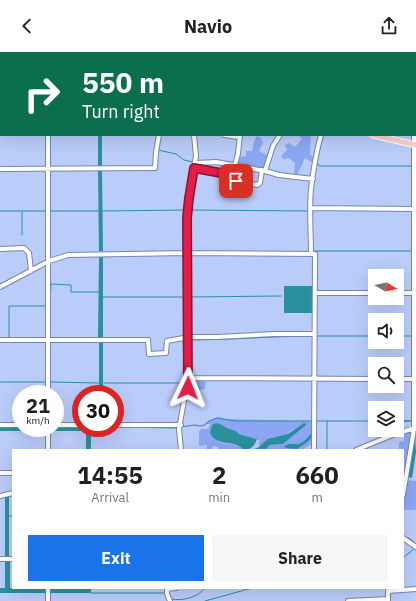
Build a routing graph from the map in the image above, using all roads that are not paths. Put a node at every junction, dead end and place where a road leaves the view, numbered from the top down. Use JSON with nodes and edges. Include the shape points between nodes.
{"nodes":[{"id":1,"x":48,"y":136,"type":"edge"},
{"id":2,"x":159,"y":136,"type":"edge"},
{"id":3,"x":194,"y":136,"type":"edge"},
{"id":4,"x":239,"y":136,"type":"edge"},
{"id":5,"x":278,"y":136,"type":"edge"},
{"id":6,"x":321,"y":136,"type":"edge"},
{"id":7,"x":378,"y":136,"type":"edge"},
{"id":8,"x":415,"y":144,"type":"edge"},
{"id":9,"x":196,"y":163,"type":"junction"},
{"id":10,"x":236,"y":165,"type":"junction"},
{"id":11,"x":0,"y":168,"type":"edge"},
{"id":12,"x":49,"y":168,"type":"junction"},
{"id":13,"x":194,"y":168,"type":"junction"},
{"id":14,"x":264,"y":170,"type":"junction"},
{"id":15,"x":232,"y":175,"type":"junction"},
{"id":16,"x":313,"y":179,"type":"junction"},
{"id":17,"x":311,"y":208,"type":"junction"},
{"id":18,"x":415,"y":209,"type":"edge"},
{"id":19,"x":0,"y":249,"type":"edge"},
{"id":20,"x":187,"y":253,"type":"junction"},
{"id":21,"x":312,"y":254,"type":"junction"},
{"id":22,"x":49,"y":261,"type":"junction"},
{"id":23,"x":31,"y":271,"type":"junction"},
{"id":24,"x":0,"y":287,"type":"edge"},
{"id":25,"x":315,"y":293,"type":"junction"},
{"id":26,"x":368,"y":293,"type":"edge"},
{"id":27,"x":404,"y":293,"type":"edge"},
{"id":28,"x":415,"y":293,"type":"edge"},
{"id":29,"x":314,"y":335,"type":"junction"},
{"id":30,"x":0,"y":340,"type":"edge"},
{"id":31,"x":48,"y":340,"type":"junction"},
{"id":32,"x":188,"y":340,"type":"junction"},
{"id":33,"x":188,"y":378,"type":"junction"},
{"id":34,"x":314,"y":378,"type":"junction"},
{"id":35,"x":368,"y":379,"type":"edge"},
{"id":36,"x":404,"y":379,"type":"edge"},
{"id":37,"x":415,"y":379,"type":"edge"},
{"id":38,"x":48,"y":385,"type":"edge"},
{"id":39,"x":0,"y":425,"type":"edge"},
{"id":40,"x":12,"y":425,"type":"edge"},
{"id":41,"x":124,"y":425,"type":"edge"},
{"id":42,"x":180,"y":427,"type":"junction"},
{"id":43,"x":415,"y":429,"type":"edge"},
{"id":44,"x":48,"y":437,"type":"edge"},
{"id":45,"x":48,"y":449,"type":"edge"},
{"id":46,"x":181,"y":449,"type":"edge"},
{"id":47,"x":314,"y":449,"type":"edge"},
{"id":48,"x":358,"y":449,"type":"edge"},
{"id":49,"x":0,"y":473,"type":"edge"},
{"id":50,"x":12,"y":473,"type":"edge"},
{"id":51,"x":404,"y":490,"type":"edge"},
{"id":52,"x":9,"y":494,"type":"edge"},
{"id":53,"x":0,"y":496,"type":"edge"},
{"id":54,"x":404,"y":539,"type":"edge"},
{"id":55,"x":416,"y":547,"type":"edge"},
{"id":56,"x":0,"y":559,"type":"edge"},
{"id":57,"x":9,"y":559,"type":"edge"},
{"id":58,"x":416,"y":589,"type":"edge"},
{"id":59,"x":48,"y":590,"type":"edge"},
{"id":60,"x":167,"y":591,"type":"edge"},
{"id":61,"x":388,"y":600,"type":"edge"},
{"id":62,"x":48,"y":601,"type":"edge"},
{"id":63,"x":170,"y":601,"type":"edge"},
{"id":64,"x":348,"y":601,"type":"edge"}],
"edges":[{"from":1,"to":12,"type":"street"},
{"from":2,"to":12,"type":"street","via":[[155,168]]},
{"from":3,"to":9,"type":"street"},
{"from":4,"to":10,"type":"street"},
{"from":5,"to":14,"type":"street"},
{"from":6,"to":16,"type":"street"},
{"from":7,"to":8,"type":"main road"},
{"from":8,"to":18,"type":"street"},
{"from":9,"to":10,"type":"street"},
{"from":9,"to":13,"type":"street"},
{"from":10,"to":14,"type":"street"},
{"from":10,"to":15,"type":"street"},
{"from":11,"to":12,"type":"street"},
{"from":12,"to":22,"type":"street"},
{"from":13,"to":15,"type":"street"},
{"from":13,"to":20,"type":"street","via":[[187,210]]},
{"from":14,"to":15,"type":"street","via":[[257,185],[238,182]]},
{"from":14,"to":16,"type":"street","via":[[279,175]]},
{"from":16,"to":17,"type":"street"},
{"from":17,"to":18,"type":"street"},
{"from":17,"to":21,"type":"street"},
{"from":18,"to":28,"type":"street"},
{"from":19,"to":23,"type":"street","via":[[24,248],[30,253]]},
{"from":20,"to":21,"type":"street"},
{"from":20,"to":22,"type":"street","via":[[68,255]]},
{"from":20,"to":32,"type":"street"},
{"from":21,"to":25,"type":"street","via":[[315,254]]},
{"from":22,"to":23,"type":"street"},
{"from":22,"to":31,"type":"street"},
{"from":23,"to":24,"type":"street"},
{"from":25,"to":26,"type":"street"},
{"from":25,"to":29,"type":"street"},
{"from":27,"to":28,"type":"street"},
{"from":28,"to":37,"type":"street"},
{"from":29,"to":32,"type":"street","via":[[274,334]]},
{"from":29,"to":34,"type":"street"},
{"from":30,"to":31,"type":"street"},
{"from":31,"to":32,"type":"street","via":[[148,340],[148,353],[166,354],[167,341]]},
{"from":31,"to":38,"type":"street"},
{"from":32,"to":33,"type":"street"},
{"from":33,"to":34,"type":"street"},
{"from":33,"to":42,"type":"street"},
{"from":34,"to":35,"type":"street"},
{"from":34,"to":47,"type":"street"},
{"from":36,"to":37,"type":"street"},
{"from":37,"to":43,"type":"street"},
{"from":39,"to":40,"type":"street"},
{"from":41,"to":42,"type":"street"},
{"from":42,"to":46,"type":"street"},
{"from":43,"to":48,"type":"street"},
{"from":43,"to":51,"type":"street"},
{"from":44,"to":45,"type":"street"},
{"from":49,"to":50,"type":"street"},
{"from":52,"to":53,"type":"street"},
{"from":54,"to":55,"type":"street"},
{"from":56,"to":57,"type":"street"},
{"from":58,"to":61,"type":"street","via":[[388,591]]},
{"from":59,"to":62,"type":"street"},
{"from":60,"to":63,"type":"street"},
{"from":61,"to":64,"type":"street"}]}
